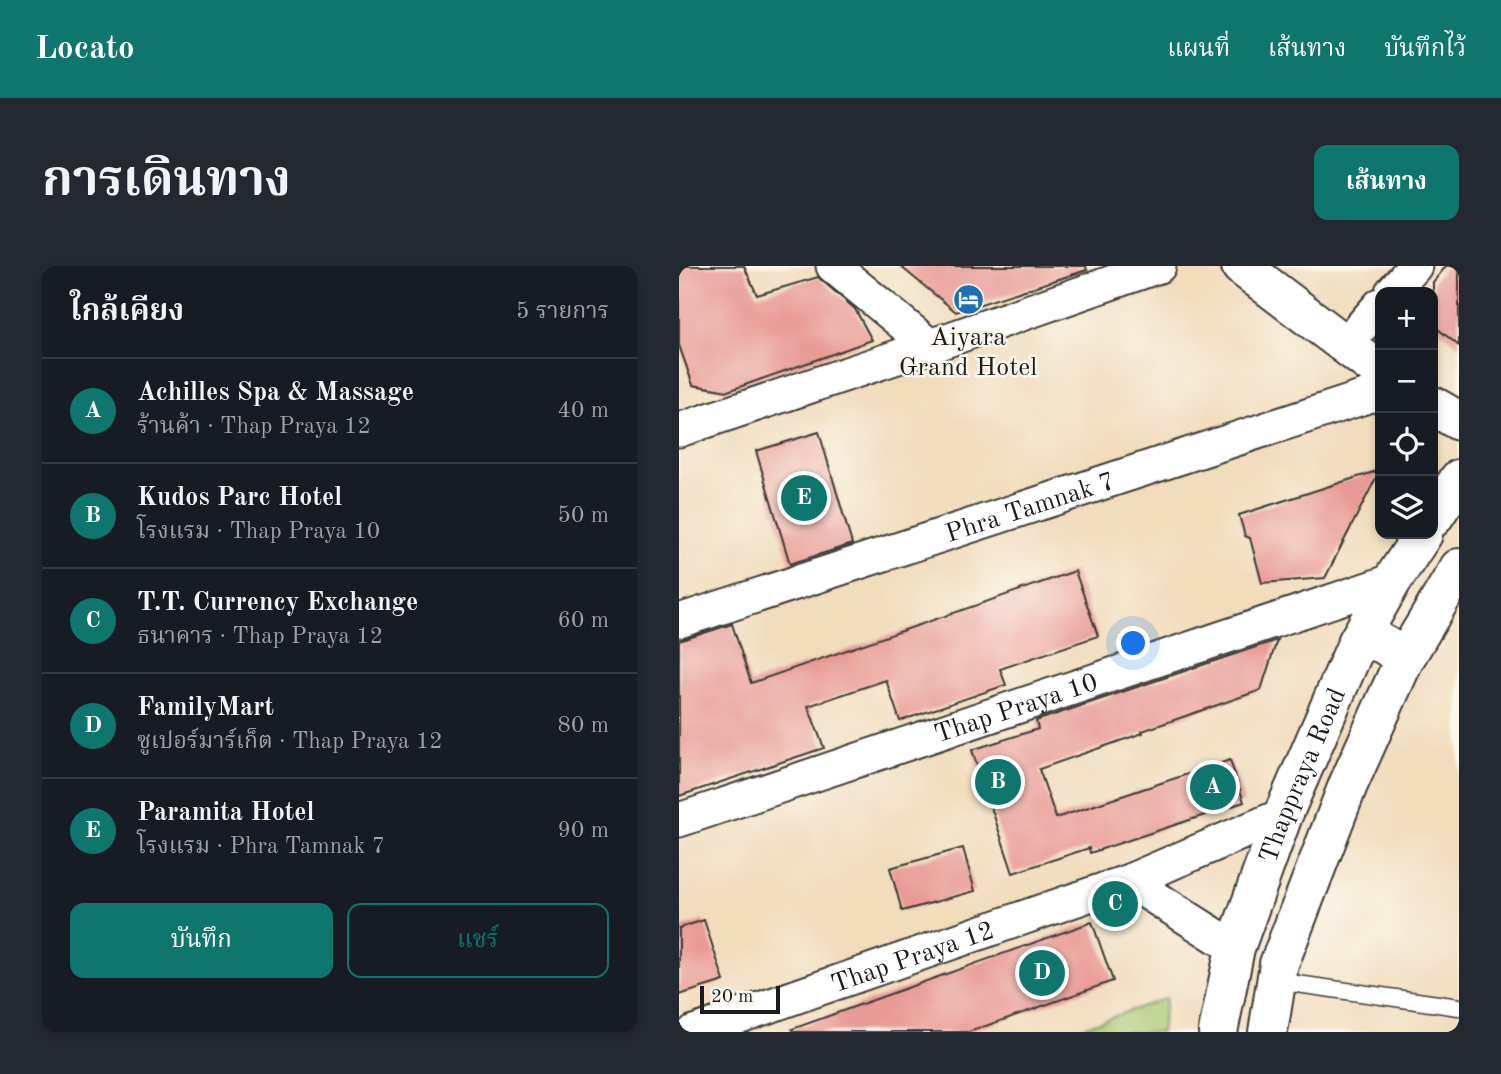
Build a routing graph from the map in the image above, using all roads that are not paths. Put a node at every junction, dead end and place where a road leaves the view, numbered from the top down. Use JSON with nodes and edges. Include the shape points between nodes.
{"nodes":[{"id":1,"x":833,"y":266,"type":"edge"},
{"id":2,"x":1159,"y":266,"type":"edge"},
{"id":3,"x":1241,"y":266,"type":"edge"},
{"id":4,"x":1415,"y":266,"type":"edge"},
{"id":5,"x":1396,"y":287,"type":"edge"},
{"id":6,"x":1375,"y":311,"type":"edge"},
{"id":7,"x":1345,"y":345,"type":"junction"},
{"id":8,"x":930,"y":346,"type":"junction"},
{"id":9,"x":1375,"y":367,"type":"edge"},
{"id":10,"x":1375,"y":395,"type":"edge"},
{"id":11,"x":1438,"y":409,"type":"edge"},
{"id":12,"x":1459,"y":421,"type":"edge"},
{"id":13,"x":679,"y":430,"type":"edge"},
{"id":14,"x":1459,"y":479,"type":"edge"},
{"id":15,"x":1438,"y":510,"type":"edge"},
{"id":16,"x":1420,"y":539,"type":"edge"},
{"id":17,"x":1459,"y":568,"type":"edge"},
{"id":18,"x":1392,"y":581,"type":"junction"},
{"id":19,"x":679,"y":621,"type":"edge"},
{"id":20,"x":1359,"y":641,"type":"junction"},
{"id":21,"x":1404,"y":660,"type":"junction"},
{"id":22,"x":1283,"y":815,"type":"junction"},
{"id":23,"x":679,"y":820,"type":"edge"},
{"id":24,"x":1129,"y":881,"type":"junction"},
{"id":25,"x":1235,"y":948,"type":"junction"},
{"id":26,"x":1276,"y":981,"type":"junction"},
{"id":27,"x":1459,"y":1007,"type":"edge"},
{"id":28,"x":694,"y":1032,"type":"edge"},
{"id":29,"x":1218,"y":1032,"type":"edge"},
{"id":30,"x":1268,"y":1032,"type":"edge"}],
"edges":[{"from":1,"to":8,"type":"street"},
{"from":2,"to":8,"type":"street"},
{"from":3,"to":7,"type":"main road"},
{"from":4,"to":5,"type":"street"},
{"from":6,"to":7,"type":"street"},
{"from":7,"to":9,"type":"main road"},
{"from":8,"to":13,"type":"street"},
{"from":10,"to":19,"type":"street","name":"Phra Tamnak 7"},
{"from":11,"to":12,"type":"main road"},
{"from":14,"to":15,"type":"main road"},
{"from":16,"to":18,"type":"main road","name":"Thappraya Road"},
{"from":17,"to":21,"type":"main road","name":"Thappraya Road"},
{"from":18,"to":20,"type":"main road","name":"Thappraya Road"},
{"from":18,"to":23,"type":"street","name":"Thap Praya 10"},
{"from":20,"to":21,"type":"main road","via":[[1381,641]]},
{"from":20,"to":22,"type":"main road","name":"Thappraya Road"},
{"from":21,"to":26,"type":"main road","name":"Thappraya Road","via":[[1348,785]]},
{"from":22,"to":24,"type":"street","name":"Thap Praya 12"},
{"from":22,"to":25,"type":"main road","name":"Thappraya Road"},
{"from":24,"to":25,"type":"street"},
{"from":24,"to":28,"type":"street","name":"Thap Praya 12"},
{"from":25,"to":29,"type":"main road","name":"Thappraya Road"},
{"from":26,"to":27,"type":"lane"},
{"from":26,"to":30,"type":"main road","name":"Thappraya Road"}]}
